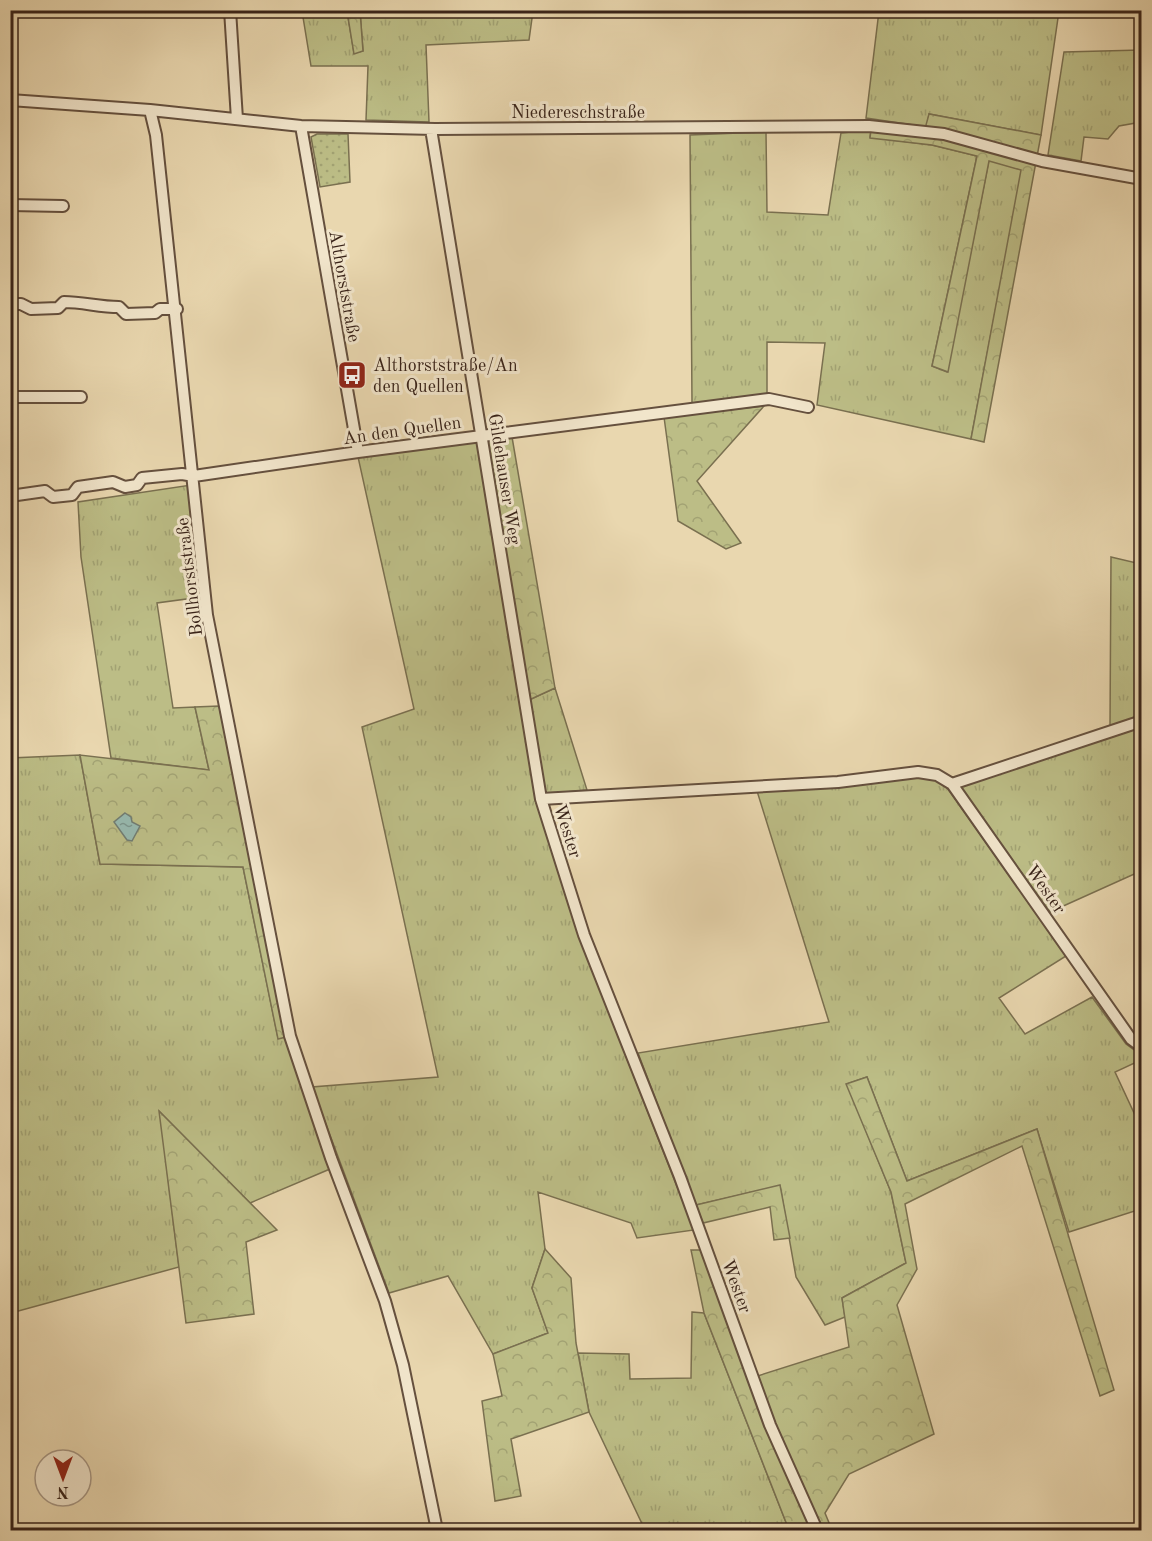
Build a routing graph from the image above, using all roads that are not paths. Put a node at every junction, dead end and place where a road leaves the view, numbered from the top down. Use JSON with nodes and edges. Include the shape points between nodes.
{"nodes":[{"id":1,"x":230,"y":10,"type":"edge"},
{"id":2,"x":10,"y":100,"type":"edge"},
{"id":3,"x":150,"y":110,"type":"junction"},
{"id":4,"x":237,"y":119,"type":"junction"},
{"id":5,"x":301,"y":126,"type":"junction"},
{"id":6,"x":431,"y":129,"type":"junction"},
{"id":7,"x":1142,"y":179,"type":"edge"},
{"id":8,"x":10,"y":205,"type":"edge"},
{"id":9,"x":63,"y":206,"type":"dead end"},
{"id":10,"x":10,"y":304,"type":"edge"},
{"id":11,"x":177,"y":309,"type":"junction"},
{"id":12,"x":81,"y":396,"type":"dead end"},
{"id":13,"x":10,"y":397,"type":"edge"},
{"id":14,"x":808,"y":406,"type":"dead end"},
{"id":15,"x":481,"y":436,"type":"junction"},
{"id":16,"x":357,"y":452,"type":"junction"},
{"id":17,"x":194,"y":476,"type":"junction"},
{"id":18,"x":10,"y":496,"type":"edge"},
{"id":19,"x":1142,"y":721,"type":"edge"},
{"id":20,"x":952,"y":784,"type":"junction"},
{"id":21,"x":541,"y":799,"type":"junction"},
{"id":22,"x":1142,"y":1047,"type":"edge"},
{"id":23,"x":437,"y":1530,"type":"edge"},
{"id":24,"x":817,"y":1530,"type":"edge"}],
"edges":[{"from":1,"to":4,"type":"street"},
{"from":2,"to":3,"type":"street","name":"Niedereschstraße"},
{"from":3,"to":4,"type":"street","name":"Niedereschstraße"},
{"from":3,"to":11,"type":"street","name":"Bollhorststraße"},
{"from":4,"to":5,"type":"street","name":"Niedereschstraße"},
{"from":5,"to":6,"type":"street","name":"Niedereschstraße"},
{"from":5,"to":16,"type":"street","name":"Althorststraße"},
{"from":6,"to":7,"type":"street","name":"Niedereschstraße","via":[[869,126],[944,134],[1042,161]]},
{"from":6,"to":15,"type":"street","name":"Gildehauser Weg"},
{"from":8,"to":9,"type":"street"},
{"from":10,"to":11,"type":"street","via":[[31,309],[87,302],[93,306],[119,307],[126,314]]},
{"from":11,"to":17,"type":"street","name":"Bollhorststraße"},
{"from":12,"to":13,"type":"street"},
{"from":14,"to":15,"type":"street","name":"An den Quellen","via":[[770,399]]},
{"from":15,"to":16,"type":"street","name":"An den Quellen"},
{"from":15,"to":21,"type":"street","name":"Gildehauser Weg"},
{"from":16,"to":17,"type":"street","name":"An den Quellen"},
{"from":17,"to":18,"type":"street","name":"An den Quellen","via":[[142,478],[137,485],[125,487],[113,482],[78,487],[72,495],[53,497],[45,491]]},
{"from":17,"to":23,"type":"street","name":"Bollhorststraße","via":[[207,615],[290,1036],[385,1301],[403,1365]]},
{"from":19,"to":20,"type":"street"},
{"from":20,"to":21,"type":"street","name":"Wester","via":[[937,775],[918,772],[838,782]]},
{"from":20,"to":22,"type":"street","name":"Wester","via":[[1131,1039]]},
{"from":21,"to":24,"type":"street","name":"Wester","via":[[584,935],[680,1177],[770,1425]]}]}
